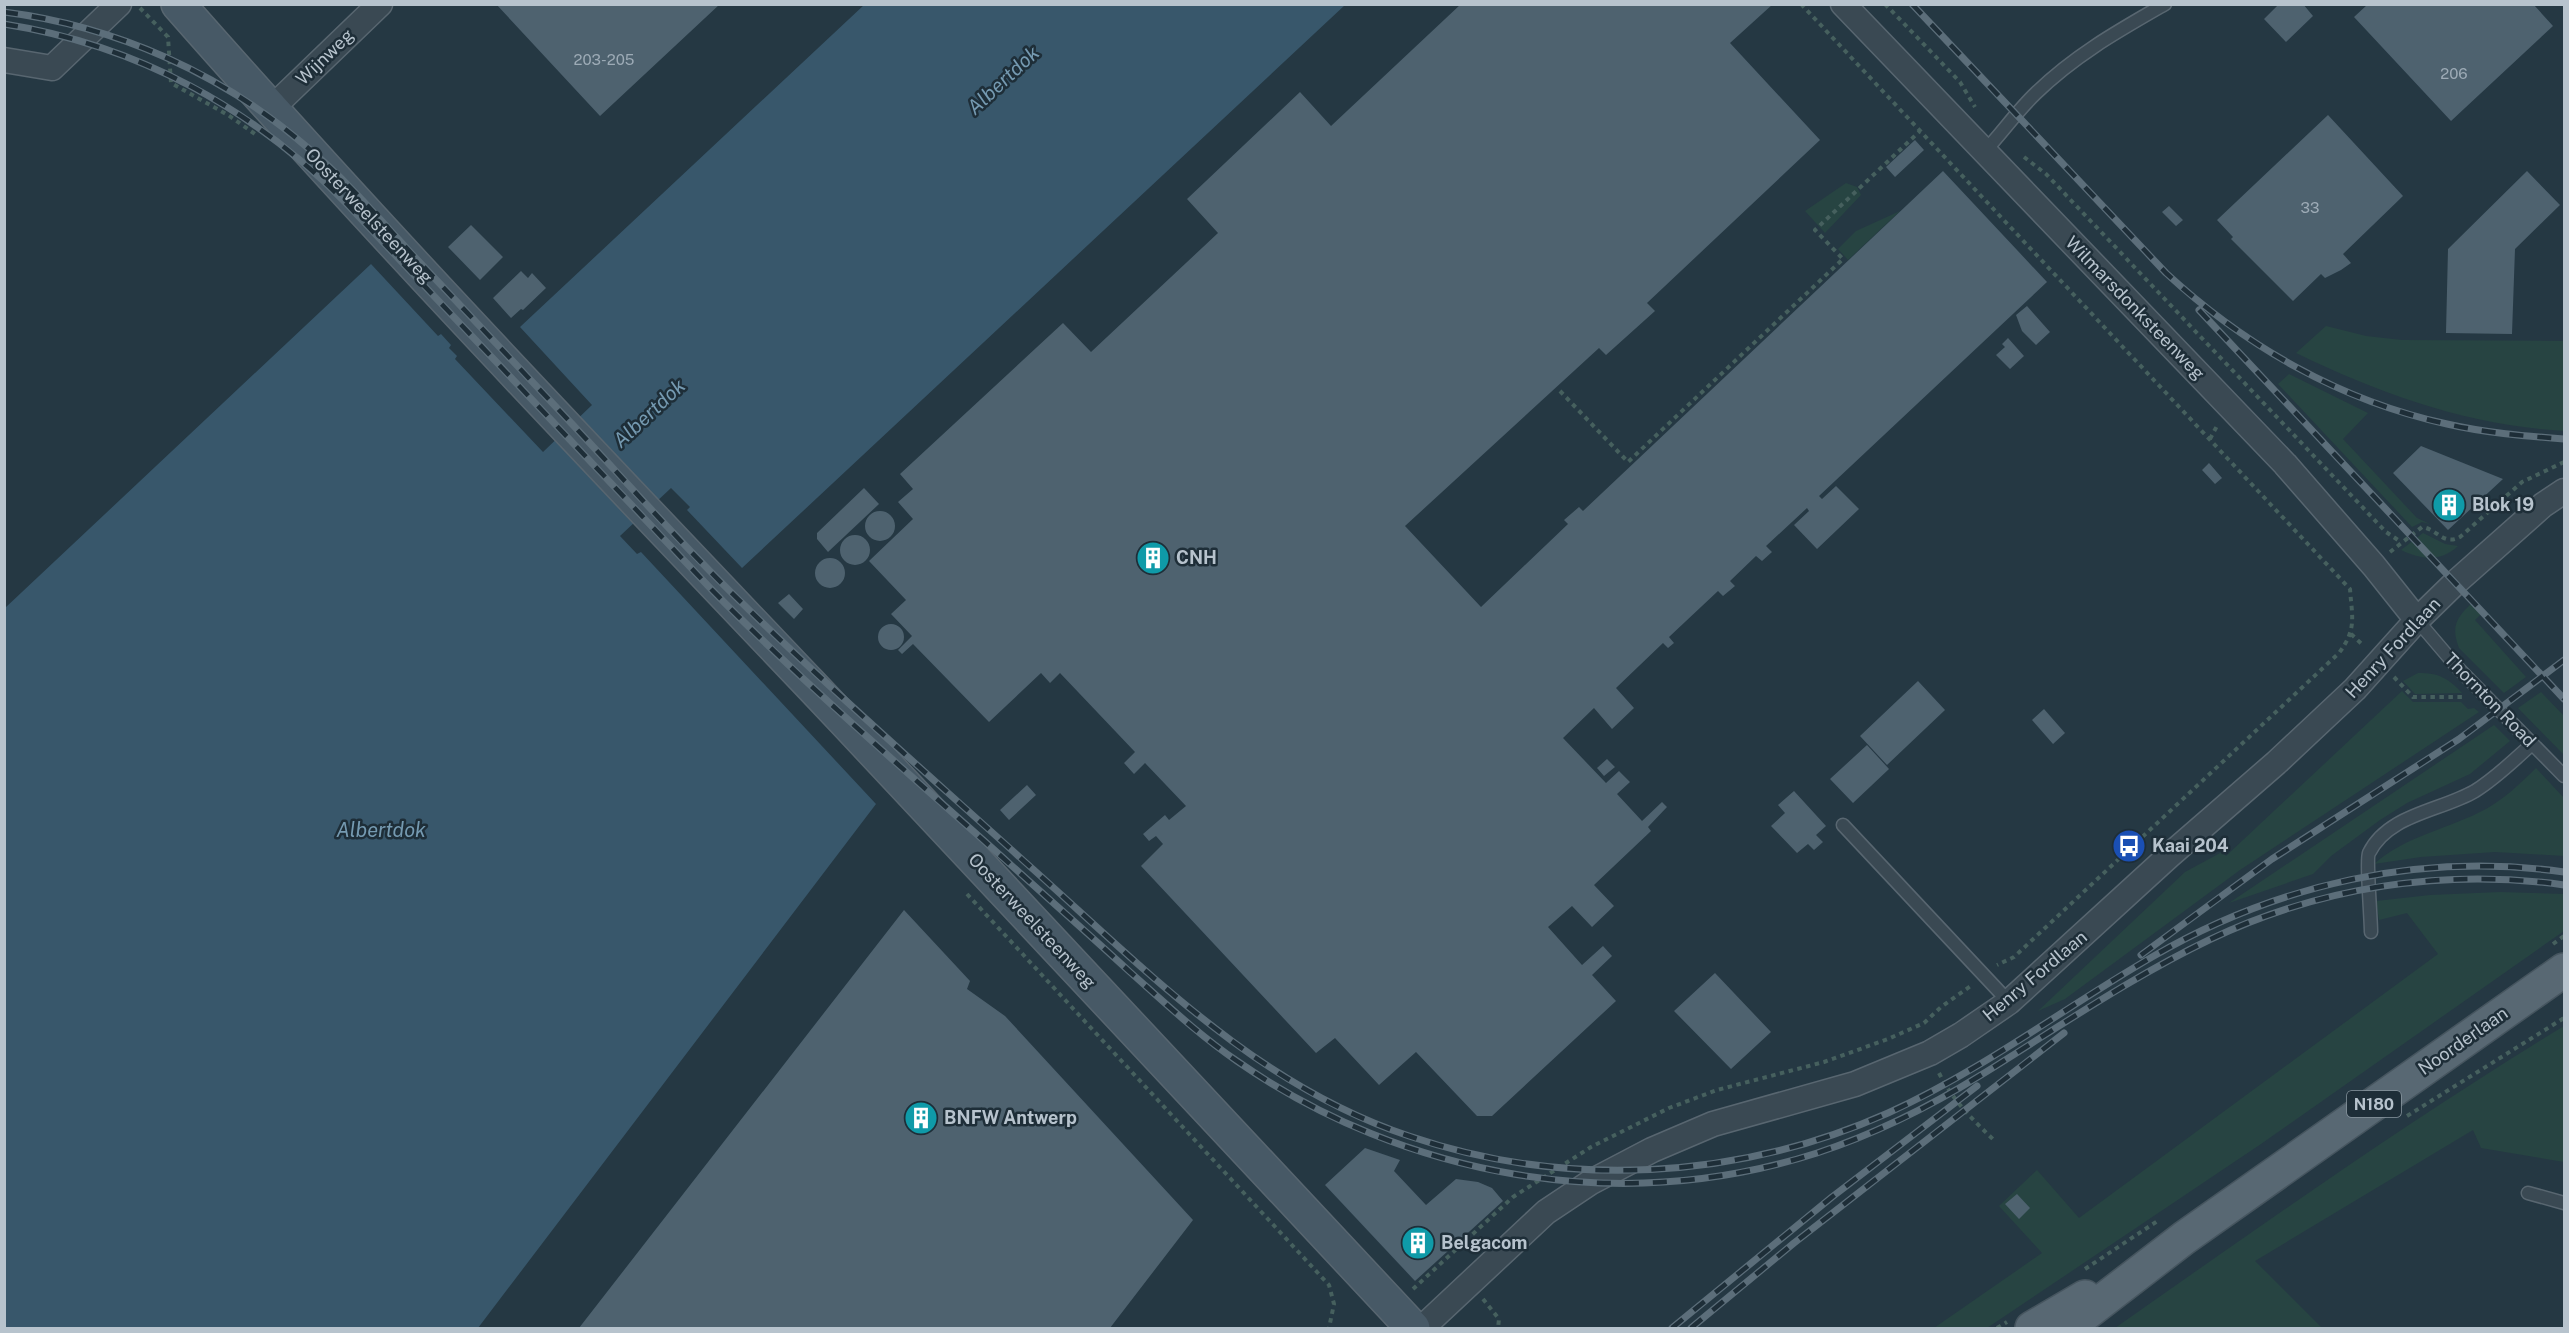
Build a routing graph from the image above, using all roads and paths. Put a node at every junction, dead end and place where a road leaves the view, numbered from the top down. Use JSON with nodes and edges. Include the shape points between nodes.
{"nodes":[{"id":1,"x":119,"y":4,"type":"edge"},
{"id":2,"x":178,"y":4,"type":"edge"},
{"id":3,"x":380,"y":4,"type":"edge"},
{"id":4,"x":1801,"y":4,"type":"edge"},
{"id":5,"x":1844,"y":4,"type":"edge"},
{"id":6,"x":1886,"y":4,"type":"edge"},
{"id":7,"x":2164,"y":4,"type":"edge"},
{"id":8,"x":4,"y":60,"type":"edge"},
{"id":9,"x":271,"y":109,"type":"junction"},
{"id":10,"x":1920,"y":131,"type":"junction"},
{"id":11,"x":2001,"y":134,"type":"junction"},
{"id":12,"x":1984,"y":152,"type":"junction"},
{"id":13,"x":1560,"y":391,"type":"dead end"},
{"id":14,"x":2565,"y":462,"type":"edge"},
{"id":15,"x":2565,"y":491,"type":"edge"},
{"id":16,"x":2417,"y":620,"type":"junction"},
{"id":17,"x":2351,"y":634,"type":"junction"},
{"id":18,"x":2380,"y":663,"type":"junction"},
{"id":19,"x":2487,"y":698,"type":"junction"},
{"id":20,"x":2532,"y":744,"type":"junction"},
{"id":21,"x":2565,"y":777,"type":"edge"},
{"id":22,"x":1842,"y":825,"type":"dead end"},
{"id":23,"x":966,"y":892,"type":"dead end"},
{"id":24,"x":2371,"y":932,"type":"dead end"},
{"id":25,"x":2565,"y":970,"type":"edge"},
{"id":26,"x":1985,"y":976,"type":"junction"},
{"id":27,"x":2009,"y":1002,"type":"junction"},
{"id":28,"x":2565,"y":1018,"type":"edge"},
{"id":29,"x":1916,"y":1026,"type":"junction"},
{"id":30,"x":1930,"y":1053,"type":"junction"},
{"id":31,"x":2405,"y":1118,"type":"dead end"},
{"id":32,"x":1996,"y":1142,"type":"dead end"},
{"id":33,"x":2528,"y":1193,"type":"dead end"},
{"id":34,"x":2565,"y":1203,"type":"edge"},
{"id":35,"x":2184,"y":1238,"type":"junction"},
{"id":36,"x":1403,"y":1318,"type":"edge"},
{"id":37,"x":1329,"y":1329,"type":"edge"},
{"id":38,"x":1422,"y":1329,"type":"edge"},
{"id":39,"x":2032,"y":1329,"type":"edge"},
{"id":40,"x":2067,"y":1329,"type":"edge"}],
"edges":[{"from":1,"to":8,"type":"street","via":[[52,68]]},
{"from":2,"to":9,"type":"main road","name":"Oosterweelsteenweg"},
{"from":3,"to":9,"type":"street","name":"Wijnweg"},
{"from":4,"to":10,"type":"path"},
{"from":5,"to":12,"type":"street","name":"Wilmarsdonksteenweg"},
{"from":6,"to":11,"type":"path","via":[[1960,82]]},
{"from":7,"to":11,"type":"lane","via":[[2097,43],[2034,94]]},
{"from":9,"to":36,"type":"main road","name":"Oosterweelsteenweg"},
{"from":10,"to":13,"type":"path","via":[[1815,230],[1843,259],[1628,462]]},
{"from":10,"to":17,"type":"path","via":[[2349,589]]},
{"from":11,"to":12,"type":"lane"},
{"from":11,"to":14,"type":"path","via":[[2046,174],[2386,532],[2401,542],[2422,527],[2454,540],[2522,482]]},
{"from":12,"to":16,"type":"street","name":"Wilmarsdonksteenweg","via":[[2285,464]]},
{"from":15,"to":16,"type":"street","name":"Henry Fordlaan","via":[[2542,505]]},
{"from":16,"to":18,"type":"street","name":"Henry Fordlaan"},
{"from":16,"to":19,"type":"lane","name":"Thornton Road"},
{"from":17,"to":18,"type":"path"},
{"from":17,"to":26,"type":"path","via":[[2339,653],[2027,945]]},
{"from":18,"to":19,"type":"path","via":[[2414,697],[2463,697],[2469,703]]},
{"from":18,"to":27,"type":"street","name":"Henry Fordlaan","via":[[2276,763]]},
{"from":19,"to":20,"type":"lane","name":"Thornton Road"},
{"from":20,"to":21,"type":"lane","name":"Thornton Road"},
{"from":20,"to":24,"type":"lane","via":[[2472,793],[2409,819],[2387,831],[2375,844],[2367,855]]},
{"from":22,"to":26,"type":"lane"},
{"from":23,"to":37,"type":"path","via":[[1329,1285],[1334,1304]]},
{"from":25,"to":35,"type":"main road","name":"Noorderlaan","number":"N180"},
{"from":26,"to":27,"type":"lane"},
{"from":26,"to":29,"type":"path"},
{"from":27,"to":30,"type":"street","name":"Henry Fordlaan"},
{"from":28,"to":31,"type":"path"},
{"from":29,"to":30,"type":"path"},
{"from":29,"to":36,"type":"path","via":[[1824,1062],[1717,1090],[1601,1141],[1514,1197]]},
{"from":30,"to":32,"type":"path","via":[[1953,1099]]},
{"from":30,"to":38,"type":"street","name":"Henry Fordlaan","via":[[1855,1084],[1713,1124],[1591,1182],[1546,1212]]},
{"from":33,"to":34,"type":"lane"},
{"from":35,"to":39,"type":"main road","name":"Noorderlaan","number":"N180"},
{"from":35,"to":40,"type":"main road","name":"Noorderlaan","number":"N180"}]}
